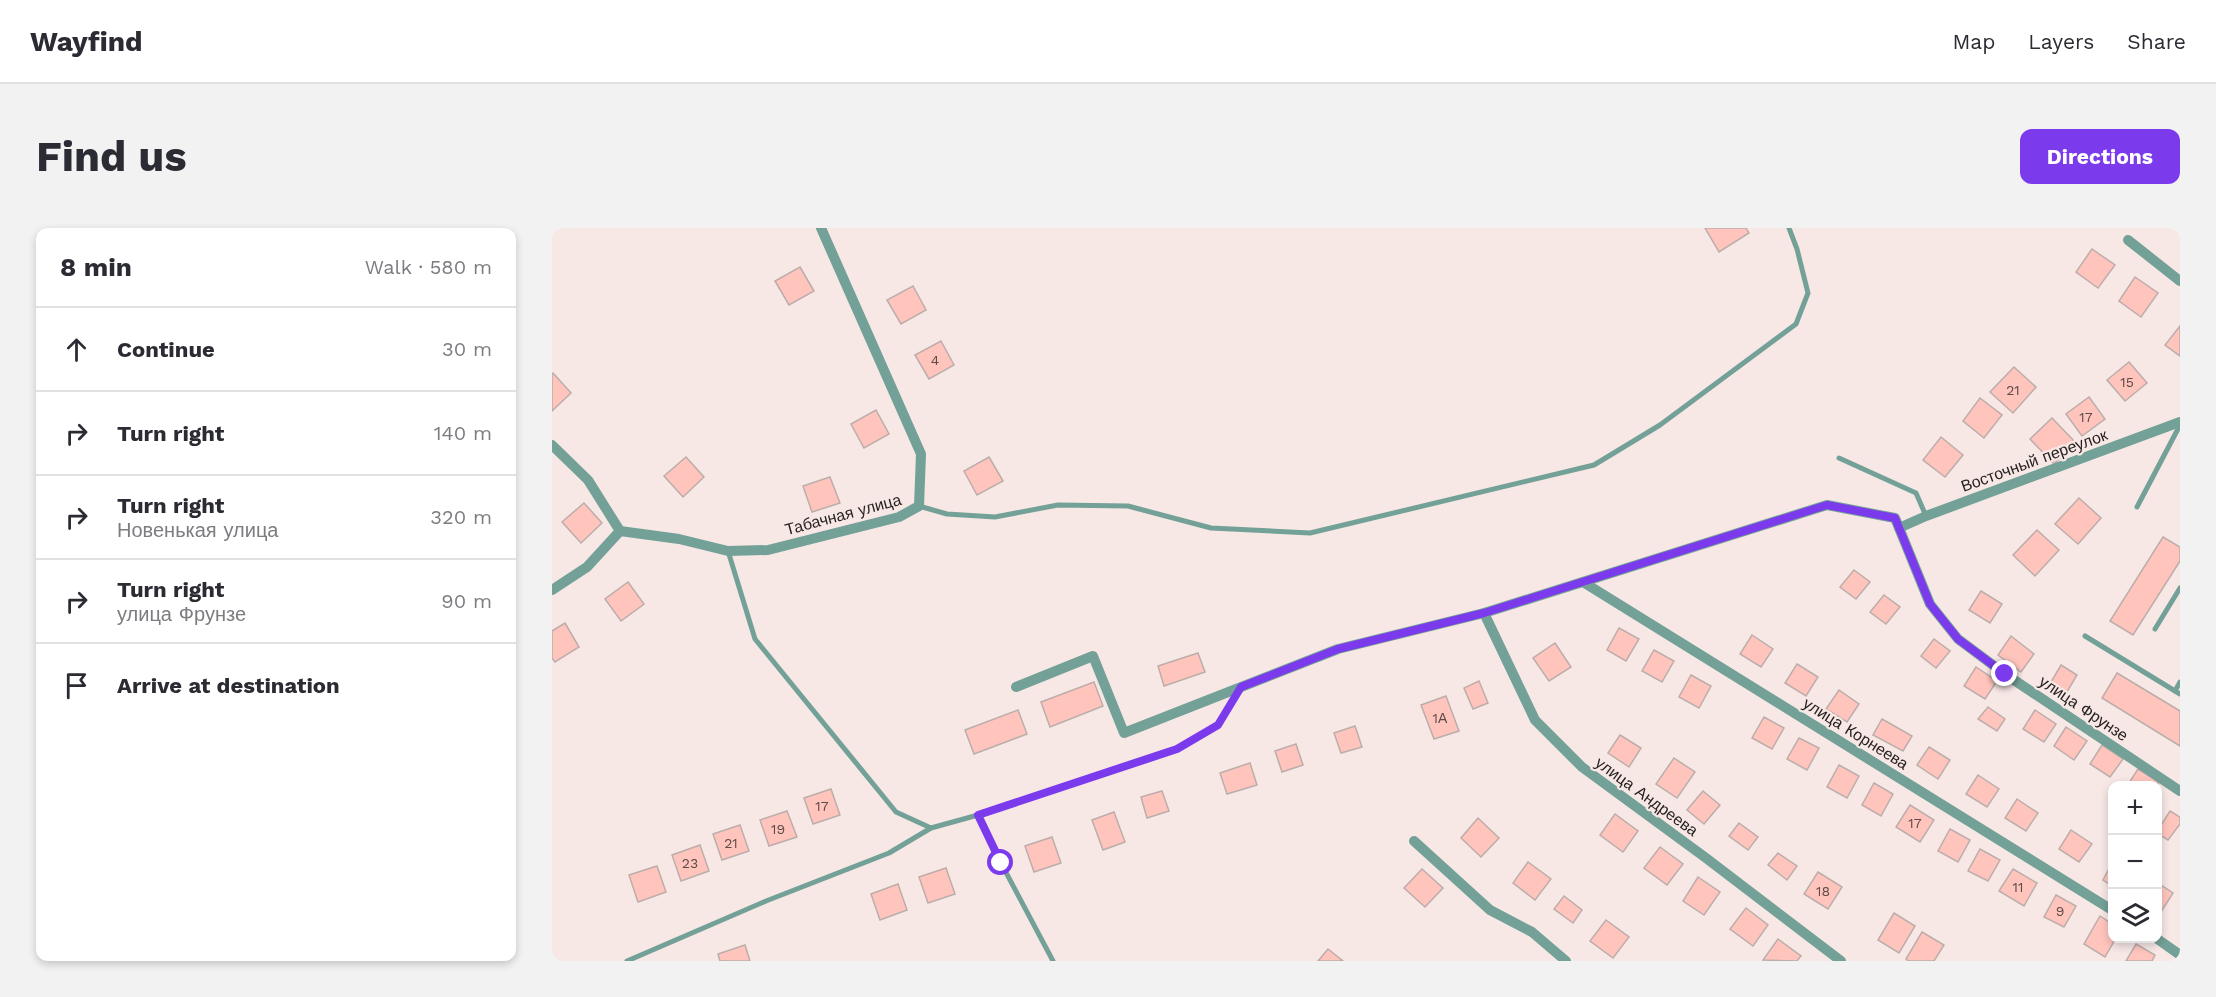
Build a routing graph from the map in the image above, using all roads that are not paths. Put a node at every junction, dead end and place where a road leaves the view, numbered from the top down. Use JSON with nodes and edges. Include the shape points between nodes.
{"nodes":[{"id":1,"x":821,"y":228,"type":"edge"},
{"id":2,"x":1789,"y":228,"type":"edge"},
{"id":3,"x":2127,"y":240,"type":"dead end"},
{"id":4,"x":2180,"y":282,"type":"edge"},
{"id":5,"x":2180,"y":423,"type":"edge"},
{"id":6,"x":552,"y":445,"type":"edge"},
{"id":7,"x":1839,"y":458,"type":"dead end"},
{"id":8,"x":919,"y":506,"type":"junction"},
{"id":9,"x":2137,"y":507,"type":"dead end"},
{"id":10,"x":1926,"y":516,"type":"junction"},
{"id":11,"x":1899,"y":528,"type":"junction"},
{"id":12,"x":620,"y":531,"type":"junction"},
{"id":13,"x":728,"y":551,"type":"junction"},
{"id":14,"x":1583,"y":582,"type":"junction"},
{"id":15,"x":2180,"y":588,"type":"edge"},
{"id":16,"x":552,"y":590,"type":"edge"},
{"id":17,"x":1484,"y":613,"type":"junction"},
{"id":18,"x":2155,"y":629,"type":"dead end"},
{"id":19,"x":2085,"y":636,"type":"dead end"},
{"id":20,"x":2180,"y":682,"type":"edge"},
{"id":21,"x":1016,"y":687,"type":"dead end"},
{"id":22,"x":1241,"y":687,"type":"junction"},
{"id":23,"x":2177,"y":692,"type":"edge"},
{"id":24,"x":2180,"y":791,"type":"edge"},
{"id":25,"x":978,"y":815,"type":"junction"},
{"id":26,"x":931,"y":828,"type":"junction"},
{"id":27,"x":1414,"y":841,"type":"dead end"},
{"id":28,"x":2108,"y":908,"type":"edge"},
{"id":29,"x":2162,"y":943,"type":"edge"},
{"id":30,"x":2180,"y":955,"type":"edge"},
{"id":31,"x":627,"y":961,"type":"edge"},
{"id":32,"x":1053,"y":961,"type":"edge"},
{"id":33,"x":1566,"y":961,"type":"edge"},
{"id":34,"x":1841,"y":961,"type":"edge"}],
"edges":[{"from":1,"to":8,"type":"street","name":"Табачная улица","via":[[921,454]]},
{"from":2,"to":8,"type":"lane","via":[[1808,293],[1796,324],[1660,425],[1594,465],[1310,533],[1211,528],[1128,506],[1058,505],[995,517]]},
{"from":3,"to":4,"type":"street"},
{"from":5,"to":9,"type":"lane"},
{"from":5,"to":10,"type":"street","name":"Восточный переулок"},
{"from":6,"to":12,"type":"street","via":[[588,480]]},
{"from":7,"to":10,"type":"lane","via":[[1916,493]]},
{"from":8,"to":13,"type":"street","name":"Табачная улица","via":[[899,517],[768,550]]},
{"from":10,"to":11,"type":"street","name":"Восточный переулок"},
{"from":11,"to":14,"type":"street","via":[[1895,518],[1827,505]]},
{"from":11,"to":24,"type":"street","name":"улица Фрунзе","via":[[1930,604],[1958,639]]},
{"from":12,"to":13,"type":"street","name":"Табачная улица","via":[[680,539]]},
{"from":12,"to":16,"type":"street","via":[[587,567]]},
{"from":13,"to":26,"type":"lane","via":[[755,639],[896,812]]},
{"from":14,"to":17,"type":"street"},
{"from":14,"to":28,"type":"street","name":"улица Корнеева"},
{"from":15,"to":18,"type":"lane"},
{"from":17,"to":22,"type":"street","via":[[1338,649]]},
{"from":17,"to":34,"type":"street","name":"улица Андреева","via":[[1535,720],[1582,767]]},
{"from":19,"to":23,"type":"lane"},
{"from":20,"to":23,"type":"lane"},
{"from":21,"to":22,"type":"street","via":[[1093,656],[1124,733]]},
{"from":22,"to":25,"type":"lane","via":[[1218,725],[1177,749]]},
{"from":25,"to":26,"type":"lane"},
{"from":25,"to":32,"type":"lane"},
{"from":26,"to":31,"type":"lane","via":[[889,853]]},
{"from":27,"to":33,"type":"street","via":[[1490,910],[1532,932]]},
{"from":29,"to":30,"type":"street"}]}
